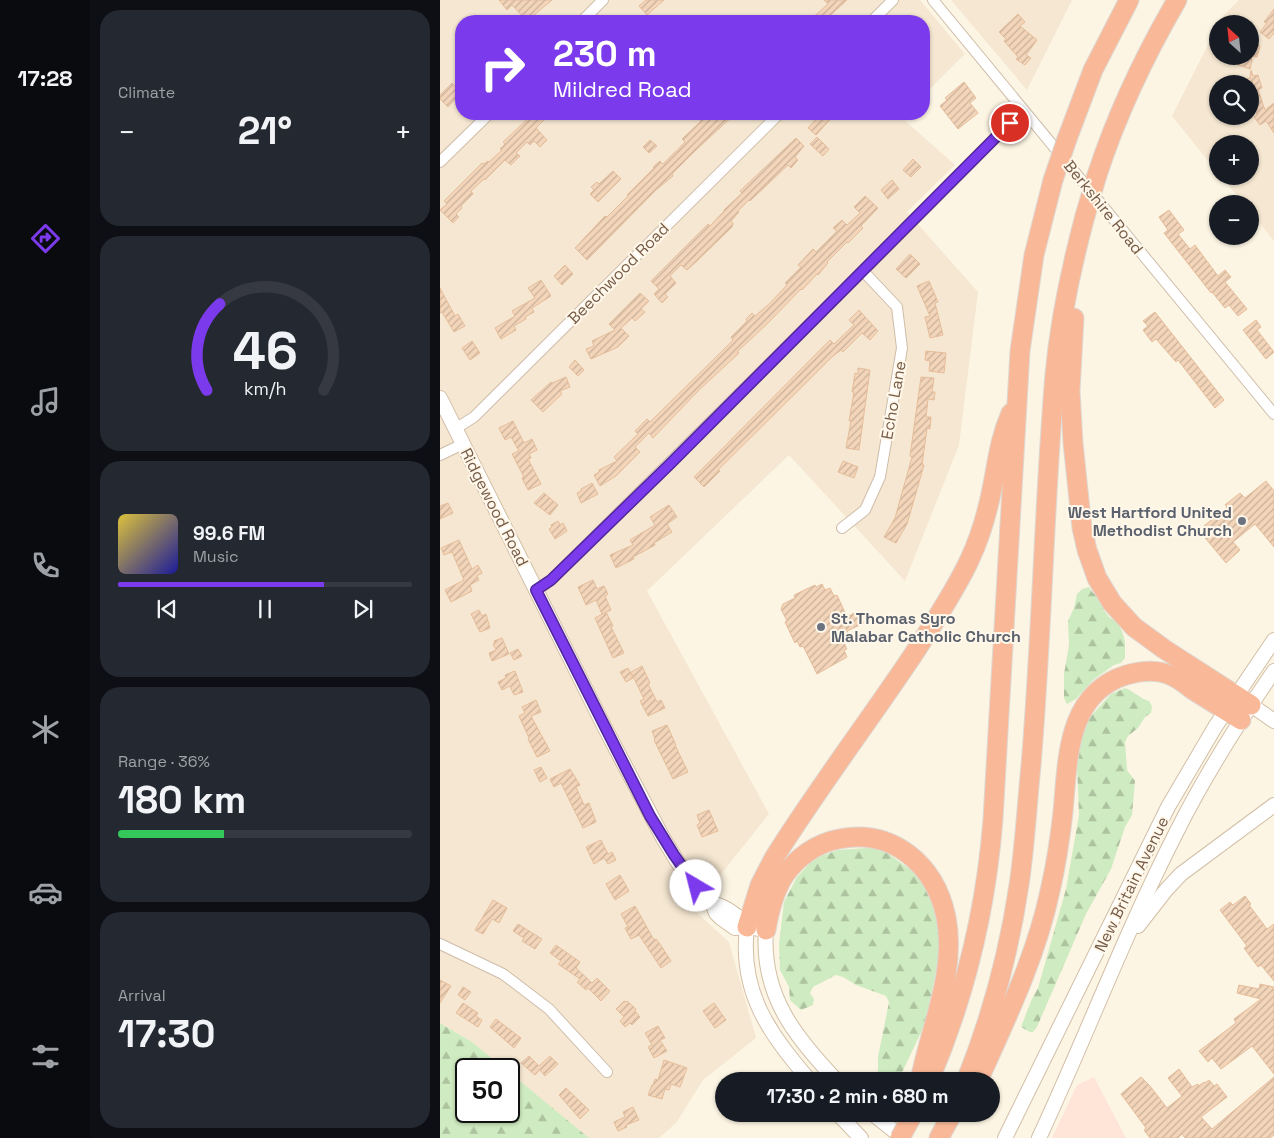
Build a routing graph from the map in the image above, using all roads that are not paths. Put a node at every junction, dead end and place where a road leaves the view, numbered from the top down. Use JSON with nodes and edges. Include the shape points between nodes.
{"nodes":[{"id":1,"x":603,"y":0,"type":"edge"},
{"id":2,"x":893,"y":0,"type":"edge"},
{"id":3,"x":933,"y":0,"type":"edge"},
{"id":4,"x":1129,"y":0,"type":"edge"},
{"id":5,"x":1177,"y":0,"type":"edge"},
{"id":6,"x":588,"y":15,"type":"edge"},
{"id":7,"x":878,"y":15,"type":"edge"},
{"id":8,"x":1023,"y":110,"type":"junction"},
{"id":9,"x":483,"y":120,"type":"edge"},
{"id":10,"x":773,"y":120,"type":"edge"},
{"id":11,"x":440,"y":162,"type":"edge"},
{"id":12,"x":1079,"y":237,"type":"junction"},
{"id":13,"x":863,"y":271,"type":"junction"},
{"id":14,"x":440,"y":398,"type":"edge"},
{"id":15,"x":1017,"y":400,"type":"junction"},
{"id":16,"x":1274,"y":414,"type":"edge"},
{"id":17,"x":455,"y":429,"type":"junction"},
{"id":18,"x":463,"y":444,"type":"junction"},
{"id":19,"x":440,"y":455,"type":"edge"},
{"id":20,"x":842,"y":528,"type":"dead end"},
{"id":21,"x":536,"y":590,"type":"junction"},
{"id":22,"x":1274,"y":640,"type":"edge"},
{"id":23,"x":1274,"y":671,"type":"edge"},
{"id":24,"x":1238,"y":708,"type":"junction"},
{"id":25,"x":1274,"y":721,"type":"edge"},
{"id":26,"x":1274,"y":805,"type":"edge"},
{"id":27,"x":747,"y":927,"type":"junction"},
{"id":28,"x":766,"y":930,"type":"junction"},
{"id":29,"x":440,"y":944,"type":"edge"},
{"id":30,"x":1122,"y":947,"type":"junction"},
{"id":31,"x":607,"y":1072,"type":"dead end"},
{"id":32,"x":803,"y":1072,"type":"edge"},
{"id":33,"x":829,"y":1072,"type":"edge"},
{"id":34,"x":922,"y":1072,"type":"edge"},
{"id":35,"x":933,"y":1072,"type":"edge"},
{"id":36,"x":969,"y":1072,"type":"edge"},
{"id":37,"x":982,"y":1072,"type":"edge"},
{"id":38,"x":846,"y":1122,"type":"edge"},
{"id":39,"x":882,"y":1122,"type":"edge"},
{"id":40,"x":909,"y":1122,"type":"edge"},
{"id":41,"x":1012,"y":1124,"type":"junction"},
{"id":42,"x":861,"y":1138,"type":"edge"},
{"id":43,"x":901,"y":1138,"type":"edge"},
{"id":44,"x":1001,"y":1138,"type":"edge"},
{"id":45,"x":1005,"y":1138,"type":"edge"},
{"id":46,"x":1039,"y":1138,"type":"edge"}],
"edges":[{"from":1,"to":6,"type":"street"},
{"from":2,"to":7,"type":"street"},
{"from":3,"to":8,"type":"street","name":"Berkshire Road"},
{"from":4,"to":15,"type":"highway","bridge":true,"via":[[1093,70],[1053,180],[1029,287]]},
{"from":5,"to":12,"type":"highway","bridge":true,"via":[[1115,126]]},
{"from":8,"to":13,"type":"street"},
{"from":8,"to":16,"type":"street","name":"Berkshire Road"},
{"from":9,"to":11,"type":"street"},
{"from":10,"to":17,"type":"street","name":"Beechwood Road","via":[[474,417]]},
{"from":12,"to":24,"type":"highway","via":[[1080,273],[1072,331],[1070,390],[1078,493],[1090,558],[1104,591],[1128,621]]},
{"from":12,"to":36,"type":"highway","via":[[1055,374],[1038,677],[1022,864],[1003,964]]},
{"from":13,"to":20,"type":"street","name":"Echo Lane","via":[[897,307],[902,348],[880,477],[865,510]]},
{"from":13,"to":21,"type":"street","via":[[558,573]]},
{"from":14,"to":17,"type":"main road","name":"Ridgewood Road"},
{"from":15,"to":27,"type":"highway","via":[[999,446],[984,521],[962,575],[899,676],[774,858],[760,885]]},
{"from":15,"to":35,"type":"highway","via":[[987,878],[963,990]]},
{"from":17,"to":18,"type":"main road","name":"Ridgewood Road"},
{"from":18,"to":19,"type":"street"},
{"from":18,"to":21,"type":"main road","name":"Ridgewood Road"},
{"from":21,"to":27,"type":"main road","name":"Ridgewood Road","via":[[658,830],[685,872],[712,903],[718,916],[732,926]]},
{"from":22,"to":24,"type":"main road","name":"New Britain Avenue"},
{"from":23,"to":24,"type":"main road","name":"New Britain Avenue"},
{"from":24,"to":25,"type":"main road"},
{"from":24,"to":30,"type":"main road","name":"New Britain Avenue"},
{"from":24,"to":37,"type":"highway","via":[[1164,673],[1151,671],[1112,681],[1087,703],[1071,742],[1058,849],[1040,928]]},
{"from":24,"to":41,"type":"main road","name":"New Britain Avenue","via":[[1197,756],[1168,807]]},
{"from":26,"to":30,"type":"main road","via":[[1182,874]]},
{"from":27,"to":28,"type":"main road","name":"Ridgewood Road"},
{"from":27,"to":32,"type":"main road","via":[[747,963],[757,1003],[772,1034]]},
{"from":28,"to":33,"type":"main road","via":[[767,959],[779,1006],[799,1039]]},
{"from":28,"to":34,"type":"highway","via":[[784,876],[801,857],[822,844],[847,837],[878,839],[902,850],[921,866],[939,893],[948,941],[943,986]]},
{"from":29,"to":31,"type":"street","via":[[503,974],[549,1009]]},
{"from":30,"to":46,"type":"main road","name":"New Britain Avenue"},
{"from":38,"to":42,"type":"main road"},
{"from":39,"to":43,"type":"main road"},
{"from":40,"to":43,"type":"highway","bridge":true},
{"from":41,"to":44,"type":"main road"},
{"from":41,"to":45,"type":"main road","name":"New Britain Avenue"}]}
